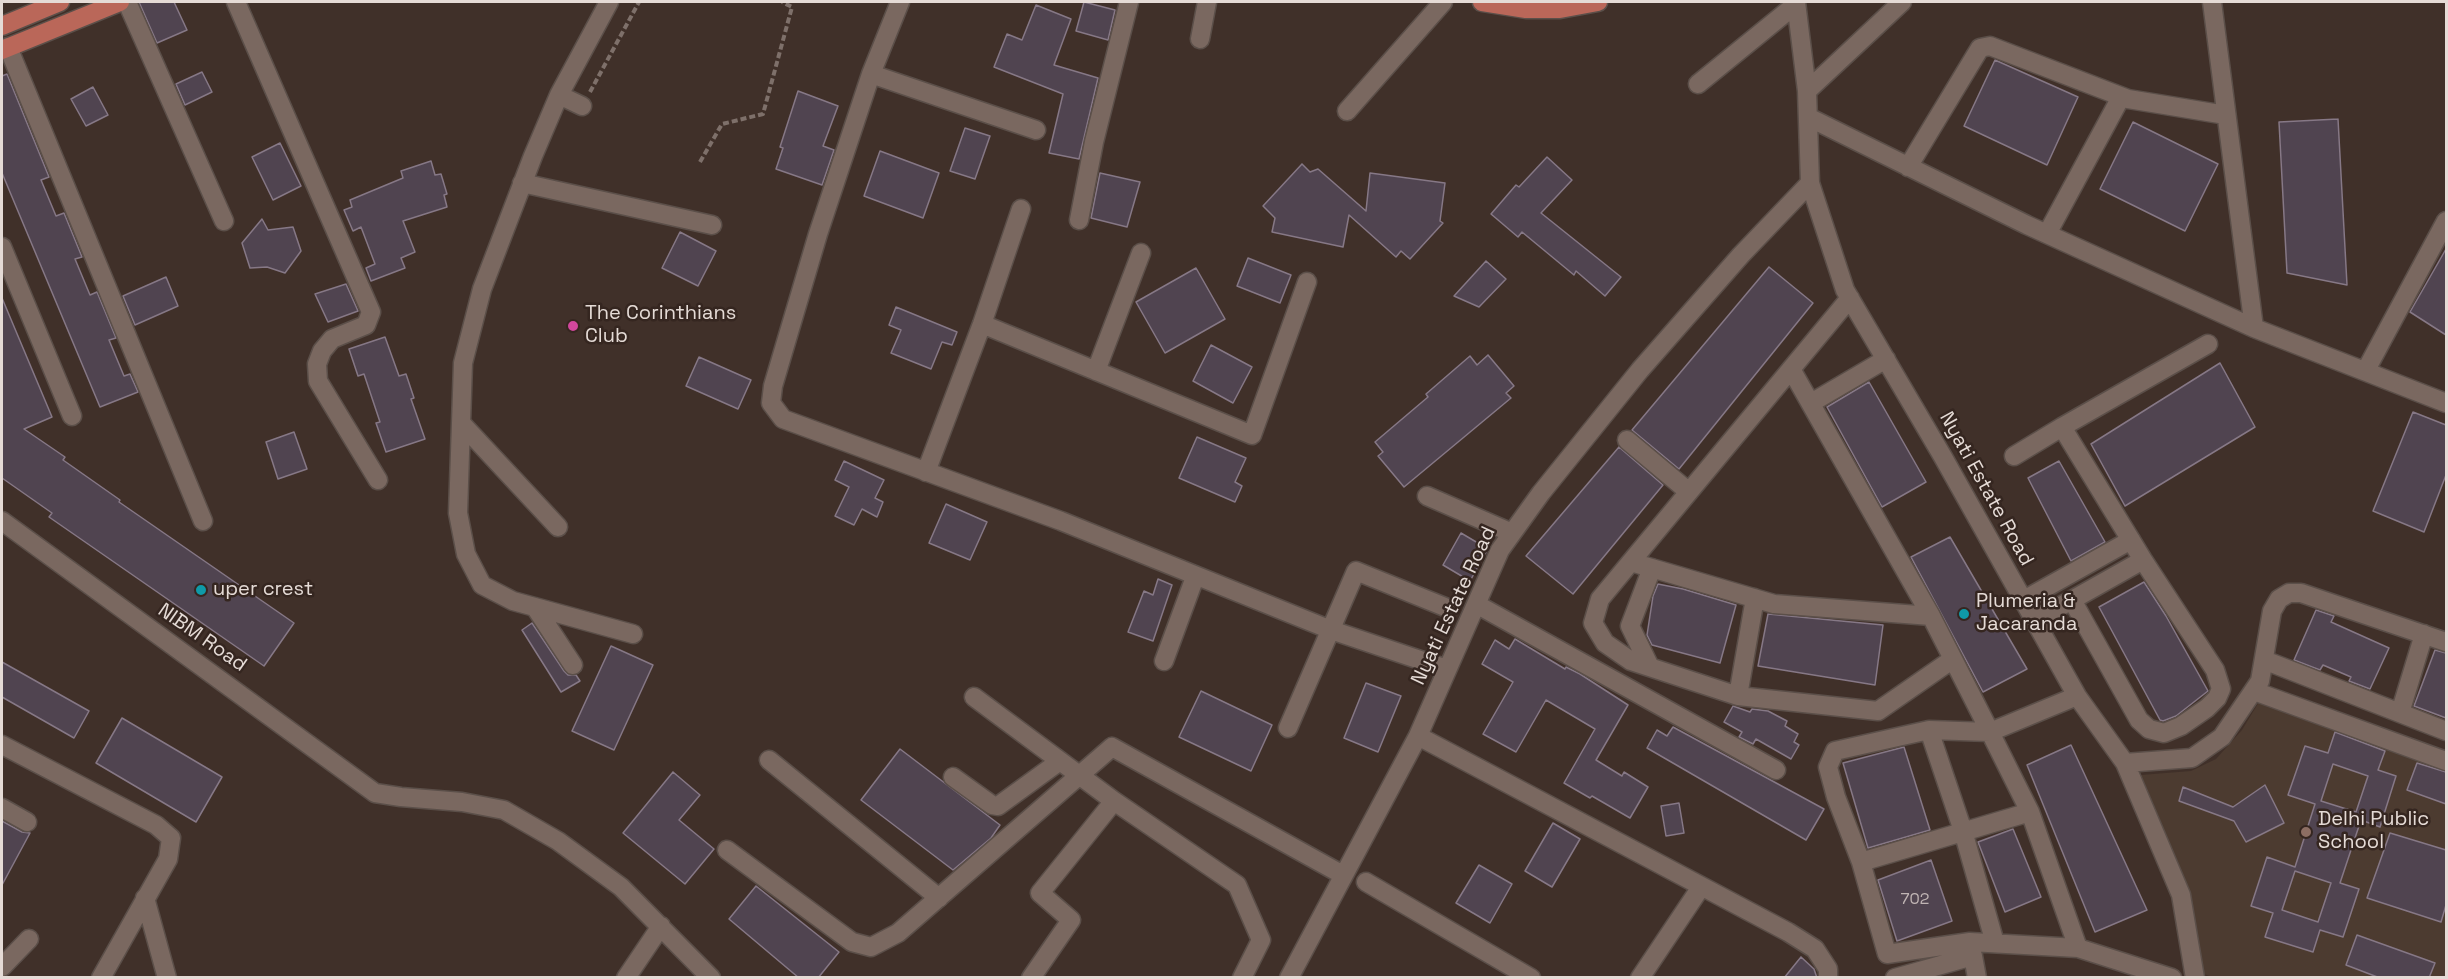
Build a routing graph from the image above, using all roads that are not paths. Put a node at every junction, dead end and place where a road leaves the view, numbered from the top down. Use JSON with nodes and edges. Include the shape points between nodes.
{"nodes":[{"id":1,"x":120,"y":2,"type":"edge"},
{"id":2,"x":127,"y":2,"type":"edge"},
{"id":3,"x":236,"y":2,"type":"edge"},
{"id":4,"x":609,"y":2,"type":"edge"},
{"id":5,"x":900,"y":2,"type":"edge"},
{"id":6,"x":1129,"y":2,"type":"edge"},
{"id":7,"x":1207,"y":2,"type":"edge"},
{"id":8,"x":1443,"y":2,"type":"edge"},
{"id":9,"x":1482,"y":2,"type":"edge"},
{"id":10,"x":1598,"y":2,"type":"edge"},
{"id":11,"x":1902,"y":2,"type":"edge"},
{"id":12,"x":2212,"y":2,"type":"edge"},
{"id":13,"x":1796,"y":3,"type":"edge"},
{"id":14,"x":49,"y":4,"type":"edge"},
{"id":15,"x":2,"y":26,"type":"edge"},
{"id":16,"x":51,"y":30,"type":"junction"},
{"id":17,"x":1200,"y":39,"type":"dead end"},
{"id":18,"x":5,"y":49,"type":"edge"},
{"id":19,"x":871,"y":74,"type":"junction"},
{"id":20,"x":1698,"y":84,"type":"dead end"},
{"id":21,"x":1807,"y":91,"type":"junction"},
{"id":22,"x":559,"y":94,"type":"junction"},
{"id":23,"x":2121,"y":97,"type":"junction"},
{"id":24,"x":582,"y":106,"type":"road end"},
{"id":25,"x":1347,"y":111,"type":"dead end"},
{"id":26,"x":2226,"y":115,"type":"junction"},
{"id":27,"x":1808,"y":117,"type":"junction"},
{"id":28,"x":1036,"y":130,"type":"dead end"},
{"id":29,"x":1908,"y":167,"type":"junction"},
{"id":30,"x":522,"y":183,"type":"junction"},
{"id":31,"x":1810,"y":183,"type":"junction"},
{"id":32,"x":1021,"y":209,"type":"dead end"},
{"id":33,"x":1079,"y":220,"type":"dead end"},
{"id":34,"x":224,"y":221,"type":"dead end"},
{"id":35,"x":2446,"y":221,"type":"edge"},
{"id":36,"x":712,"y":225,"type":"dead end"},
{"id":37,"x":2047,"y":234,"type":"junction"},
{"id":38,"x":2,"y":247,"type":"edge"},
{"id":39,"x":1141,"y":253,"type":"dead end"},
{"id":40,"x":1307,"y":282,"type":"dead end"},
{"id":41,"x":1850,"y":298,"type":"junction"},
{"id":42,"x":982,"y":324,"type":"junction"},
{"id":43,"x":2254,"y":328,"type":"junction"},
{"id":44,"x":2208,"y":344,"type":"dead end"},
{"id":45,"x":1886,"y":359,"type":"junction"},
{"id":46,"x":1791,"y":369,"type":"junction"},
{"id":47,"x":2366,"y":370,"type":"junction"},
{"id":48,"x":1096,"y":371,"type":"junction"},
{"id":49,"x":1811,"y":403,"type":"junction"},
{"id":50,"x":2446,"y":403,"type":"edge"},
{"id":51,"x":72,"y":416,"type":"dead end"},
{"id":52,"x":461,"y":423,"type":"junction"},
{"id":53,"x":2062,"y":427,"type":"junction"},
{"id":54,"x":1627,"y":440,"type":"dead end"},
{"id":55,"x":2014,"y":456,"type":"dead end"},
{"id":56,"x":926,"y":472,"type":"junction"},
{"id":57,"x":378,"y":480,"type":"dead end"},
{"id":58,"x":1689,"y":492,"type":"junction"},
{"id":59,"x":1427,"y":496,"type":"dead end"},
{"id":60,"x":2,"y":521,"type":"edge"},
{"id":61,"x":203,"y":521,"type":"dead end"},
{"id":62,"x":558,"y":527,"type":"dead end"},
{"id":63,"x":1512,"y":533,"type":"junction"},
{"id":64,"x":2131,"y":540,"type":"junction"},
{"id":65,"x":2143,"y":560,"type":"junction"},
{"id":66,"x":1631,"y":562,"type":"junction"},
{"id":67,"x":1652,"y":568,"type":"junction"},
{"id":68,"x":1195,"y":577,"type":"junction"},
{"id":69,"x":1755,"y":598,"type":"junction"},
{"id":70,"x":2072,"y":600,"type":"junction"},
{"id":71,"x":2022,"y":601,"type":"junction"},
{"id":72,"x":1476,"y":604,"type":"junction"},
{"id":73,"x":535,"y":607,"type":"junction"},
{"id":74,"x":1445,"y":607,"type":"dead end"},
{"id":75,"x":1931,"y":616,"type":"junction"},
{"id":76,"x":2033,"y":621,"type":"junction"},
{"id":77,"x":1331,"y":630,"type":"junction"},
{"id":78,"x":633,"y":634,"type":"dead end"},
{"id":79,"x":2424,"y":634,"type":"junction"},
{"id":80,"x":2446,"y":642,"type":"edge"},
{"id":81,"x":1953,"y":659,"type":"junction"},
{"id":82,"x":2264,"y":660,"type":"junction"},
{"id":83,"x":1164,"y":662,"type":"dead end"},
{"id":84,"x":573,"y":665,"type":"dead end"},
{"id":85,"x":1650,"y":667,"type":"junction"},
{"id":86,"x":1447,"y":669,"type":"junction"},
{"id":87,"x":2254,"y":691,"type":"junction"},
{"id":88,"x":1738,"y":696,"type":"junction"},
{"id":89,"x":2077,"y":696,"type":"junction"},
{"id":90,"x":974,"y":697,"type":"dead end"},
{"id":91,"x":2400,"y":713,"type":"junction"},
{"id":92,"x":1288,"y":728,"type":"dead end"},
{"id":93,"x":1929,"y":730,"type":"junction"},
{"id":94,"x":2446,"y":731,"type":"edge"},
{"id":95,"x":1990,"y":732,"type":"junction"},
{"id":96,"x":1418,"y":736,"type":"junction"},
{"id":97,"x":2,"y":745,"type":"edge"},
{"id":98,"x":769,"y":760,"type":"dead end"},
{"id":99,"x":1060,"y":761,"type":"junction"},
{"id":100,"x":2446,"y":761,"type":"edge"},
{"id":101,"x":2125,"y":763,"type":"junction"},
{"id":102,"x":1776,"y":770,"type":"dead end"},
{"id":103,"x":1080,"y":775,"type":"junction"},
{"id":104,"x":953,"y":777,"type":"dead end"},
{"id":105,"x":1114,"y":801,"type":"junction"},
{"id":106,"x":2,"y":808,"type":"edge"},
{"id":107,"x":2030,"y":812,"type":"junction"},
{"id":108,"x":27,"y":822,"type":"dead end"},
{"id":109,"x":1963,"y":831,"type":"junction"},
{"id":110,"x":727,"y":850,"type":"dead end"},
{"id":111,"x":1861,"y":862,"type":"junction"},
{"id":112,"x":1343,"y":876,"type":"junction"},
{"id":113,"x":1366,"y":882,"type":"dead end"},
{"id":114,"x":1701,"y":887,"type":"junction"},
{"id":115,"x":145,"y":898,"type":"junction"},
{"id":116,"x":939,"y":898,"type":"junction"},
{"id":117,"x":661,"y":926,"type":"junction"},
{"id":118,"x":28,"y":939,"type":"dead end"},
{"id":119,"x":1995,"y":944,"type":"junction"},
{"id":120,"x":2078,"y":948,"type":"junction"},
{"id":121,"x":2,"y":967,"type":"edge"},
{"id":122,"x":101,"y":978,"type":"edge"},
{"id":123,"x":167,"y":978,"type":"edge"},
{"id":124,"x":626,"y":978,"type":"edge"},
{"id":125,"x":711,"y":978,"type":"edge"},
{"id":126,"x":1031,"y":978,"type":"edge"},
{"id":127,"x":1242,"y":978,"type":"edge"},
{"id":128,"x":1289,"y":978,"type":"edge"},
{"id":129,"x":1531,"y":978,"type":"edge"},
{"id":130,"x":1640,"y":978,"type":"edge"},
{"id":131,"x":1828,"y":978,"type":"edge"},
{"id":132,"x":1895,"y":978,"type":"edge"},
{"id":133,"x":1977,"y":978,"type":"edge"},
{"id":134,"x":2172,"y":978,"type":"edge"},
{"id":135,"x":2195,"y":978,"type":"edge"}],
"edges":[{"from":1,"to":16,"type":"main road"},
{"from":2,"to":34,"type":"street"},
{"from":3,"to":57,"type":"street","via":[[371,312],[366,325],[332,339],[317,364],[318,381]]},
{"from":4,"to":22,"type":"street"},
{"from":5,"to":19,"type":"street"},
{"from":6,"to":33,"type":"street"},
{"from":7,"to":17,"type":"street"},
{"from":8,"to":25,"type":"street"},
{"from":9,"to":10,"type":"main road","via":[[1526,9],[1560,9]]},
{"from":11,"to":21,"type":"street"},
{"from":12,"to":26,"type":"street"},
{"from":13,"to":20,"type":"street"},
{"from":13,"to":21,"type":"street","name":"Nyati Estate Road"},
{"from":14,"to":15,"type":"main road"},
{"from":14,"to":16,"type":"street"},
{"from":16,"to":18,"type":"main road"},
{"from":18,"to":61,"type":"street"},
{"from":19,"to":28,"type":"street"},
{"from":19,"to":56,"type":"street","via":[[818,234],[771,403],[783,419]]},
{"from":21,"to":27,"type":"street","name":"Nyati Estate Road"},
{"from":22,"to":24,"type":"street"},
{"from":22,"to":30,"type":"street"},
{"from":23,"to":26,"type":"street"},
{"from":23,"to":29,"type":"street","via":[[1990,45],[1980,48]]},
{"from":23,"to":37,"type":"street"},
{"from":26,"to":43,"type":"street"},
{"from":27,"to":29,"type":"street"},
{"from":27,"to":31,"type":"street","name":"Nyati Estate Road"},
{"from":29,"to":37,"type":"street"},
{"from":30,"to":36,"type":"street"},
{"from":30,"to":52,"type":"street","via":[[482,289],[463,363]]},
{"from":31,"to":41,"type":"street","name":"Nyati Estate Road"},
{"from":31,"to":63,"type":"street","name":"Nyati Estate Road","via":[[1640,370]]},
{"from":32,"to":42,"type":"street"},
{"from":35,"to":47,"type":"street"},
{"from":37,"to":43,"type":"street"},
{"from":38,"to":51,"type":"street"},
{"from":39,"to":48,"type":"street"},
{"from":40,"to":48,"type":"street","via":[[1252,435]]},
{"from":41,"to":45,"type":"street","name":"Nyati Estate Road"},
{"from":41,"to":46,"type":"street"},
{"from":42,"to":48,"type":"street"},
{"from":42,"to":56,"type":"street"},
{"from":43,"to":47,"type":"street"},
{"from":44,"to":53,"type":"street"},
{"from":45,"to":49,"type":"street"},
{"from":45,"to":71,"type":"street","name":"Nyati Estate Road"},
{"from":46,"to":49,"type":"street"},
{"from":46,"to":58,"type":"street"},
{"from":47,"to":50,"type":"street"},
{"from":49,"to":75,"type":"street"},
{"from":52,"to":62,"type":"street"},
{"from":52,"to":73,"type":"street","via":[[458,513],[466,554],[482,585]]},
{"from":53,"to":55,"type":"street"},
{"from":53,"to":64,"type":"street"},
{"from":54,"to":58,"type":"street"},
{"from":56,"to":68,"type":"street","via":[[1060,521]]},
{"from":58,"to":66,"type":"street"},
{"from":59,"to":63,"type":"street"},
{"from":60,"to":117,"type":"street","name":"NIBM Road","via":[[375,792],[504,810],[558,841],[621,887]]},
{"from":63,"to":72,"type":"street","name":"Nyati Estate Road","via":[[1500,550]]},
{"from":64,"to":65,"type":"street"},
{"from":64,"to":71,"type":"street"},
{"from":65,"to":70,"type":"street"},
{"from":65,"to":70,"type":"street","via":[[2215,670],[2221,689],[2207,708],[2181,726],[2164,733],[2149,729],[2139,720]]},
{"from":66,"to":67,"type":"street"},
{"from":66,"to":85,"type":"street","via":[[1600,599],[1593,623],[1605,643],[1630,661]]},
{"from":67,"to":69,"type":"street"},
{"from":67,"to":85,"type":"street","via":[[1630,626]]},
{"from":68,"to":77,"type":"street"},
{"from":68,"to":83,"type":"street"},
{"from":69,"to":75,"type":"street","via":[[1774,604]]},
{"from":69,"to":88,"type":"street"},
{"from":70,"to":76,"type":"street"},
{"from":71,"to":76,"type":"street","name":"Nyati Estate Road"},
{"from":72,"to":86,"type":"street","name":"Nyati Estate Road"},
{"from":72,"to":102,"type":"street"},
{"from":73,"to":78,"type":"street"},
{"from":73,"to":84,"type":"street"},
{"from":74,"to":77,"type":"street","via":[[1356,571]]},
{"from":75,"to":81,"type":"street"},
{"from":76,"to":89,"type":"street","name":"Nyati Estate Road"},
{"from":77,"to":86,"type":"street"},
{"from":77,"to":92,"type":"street"},
{"from":79,"to":80,"type":"street"},
{"from":79,"to":82,"type":"street","via":[[2301,593],[2289,593],[2279,599],[2272,611]]},
{"from":79,"to":91,"type":"street"},
{"from":81,"to":88,"type":"street","via":[[1878,711]]},
{"from":81,"to":95,"type":"street"},
{"from":82,"to":87,"type":"street"},
{"from":82,"to":91,"type":"street"},
{"from":85,"to":88,"type":"street"},
{"from":86,"to":96,"type":"street","name":"Nyati Estate Road"},
{"from":87,"to":100,"type":"street"},
{"from":87,"to":101,"type":"street","via":[[2222,737],[2192,758]]},
{"from":89,"to":95,"type":"street"},
{"from":89,"to":101,"type":"street","name":"Nyati Estate Road"},
{"from":90,"to":99,"type":"street"},
{"from":91,"to":94,"type":"street"},
{"from":93,"to":95,"type":"street"},
{"from":93,"to":109,"type":"street"},
{"from":93,"to":111,"type":"street","via":[[1835,751],[1828,767]]},
{"from":95,"to":107,"type":"street"},
{"from":96,"to":112,"type":"street","name":"Nyati Estate Road"},
{"from":96,"to":114,"type":"street"},
{"from":97,"to":115,"type":"street","via":[[156,825],[171,838],[168,859]]},
{"from":98,"to":116,"type":"street"},
{"from":99,"to":103,"type":"street"},
{"from":99,"to":104,"type":"street","via":[[998,806]]},
{"from":101,"to":135,"type":"street","name":"Nyati Estate Road","via":[[2181,895]]},
{"from":103,"to":105,"type":"street"},
{"from":103,"to":112,"type":"street","via":[[1112,747]]},
{"from":103,"to":116,"type":"street"},
{"from":105,"to":126,"type":"street","via":[[1040,893],[1071,920]]},
{"from":105,"to":127,"type":"street","via":[[1237,885],[1261,940]]},
{"from":106,"to":108,"type":"street"},
{"from":107,"to":109,"type":"street"},
{"from":107,"to":120,"type":"street"},
{"from":109,"to":111,"type":"street"},
{"from":109,"to":119,"type":"street"},
{"from":110,"to":116,"type":"street","via":[[852,942],[871,947],[898,933]]},
{"from":111,"to":119,"type":"street","via":[[1887,954],[1970,942]]},
{"from":112,"to":128,"type":"street","name":"Nyati Estate Road"},
{"from":113,"to":129,"type":"street"},
{"from":114,"to":130,"type":"street"},
{"from":114,"to":131,"type":"street","via":[[1815,949],[1828,969]]},
{"from":115,"to":122,"type":"street"},
{"from":115,"to":123,"type":"street"},
{"from":117,"to":124,"type":"street"},
{"from":117,"to":125,"type":"street"},
{"from":118,"to":121,"type":"street"},
{"from":119,"to":120,"type":"street"},
{"from":120,"to":134,"type":"street"},
{"from":132,"to":133,"type":"street","via":[[1973,956]]}]}
